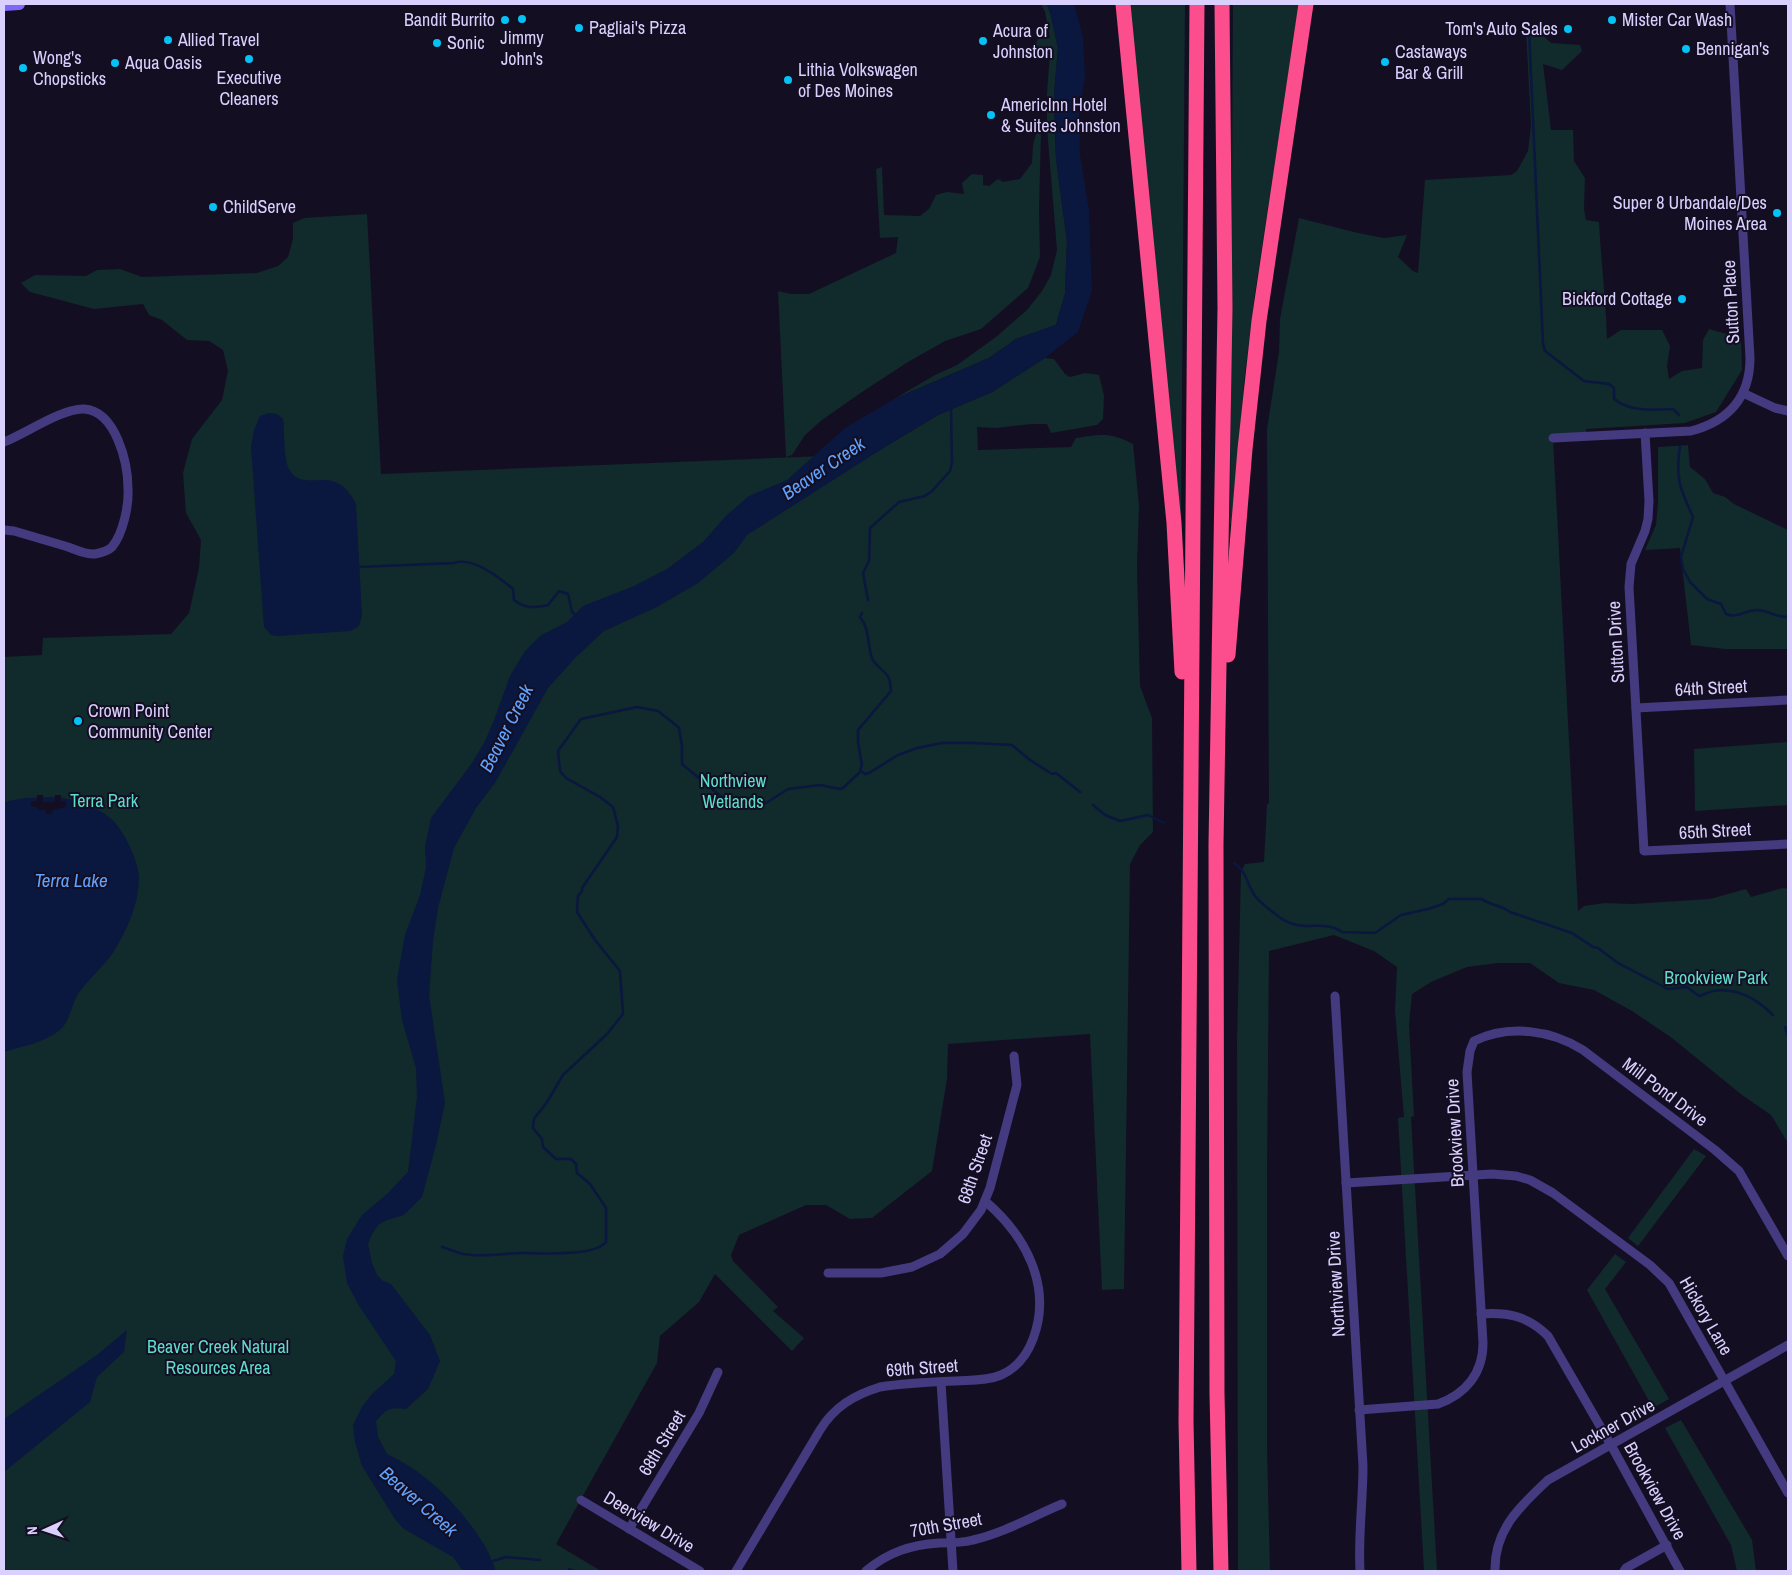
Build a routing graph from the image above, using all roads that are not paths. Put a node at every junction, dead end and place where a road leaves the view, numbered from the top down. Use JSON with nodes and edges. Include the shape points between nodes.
{"nodes":[{"id":1,"x":19,"y":4,"type":"edge"},
{"id":2,"x":1123,"y":4,"type":"edge"},
{"id":3,"x":1197,"y":4,"type":"edge"},
{"id":4,"x":1222,"y":4,"type":"edge"},
{"id":5,"x":1306,"y":4,"type":"edge"},
{"id":6,"x":1730,"y":4,"type":"edge"},
{"id":7,"x":4,"y":5,"type":"edge"},
{"id":8,"x":1743,"y":393,"type":"junction"},
{"id":9,"x":1788,"y":412,"type":"edge"},
{"id":10,"x":1646,"y":434,"type":"junction"},
{"id":11,"x":1553,"y":438,"type":"dead end"},
{"id":12,"x":4,"y":442,"type":"edge"},
{"id":13,"x":4,"y":530,"type":"edge"},
{"id":14,"x":1788,"y":700,"type":"edge"},
{"id":15,"x":1636,"y":708,"type":"junction"},
{"id":16,"x":1217,"y":715,"type":"junction"},
{"id":17,"x":1190,"y":827,"type":"junction"},
{"id":18,"x":1788,"y":844,"type":"edge"},
{"id":19,"x":1644,"y":851,"type":"joint"},
{"id":20,"x":1335,"y":996,"type":"dead end"},
{"id":21,"x":1474,"y":1041,"type":"joint"},
{"id":22,"x":1014,"y":1056,"type":"dead end"},
{"id":23,"x":1473,"y":1175,"type":"junction"},
{"id":24,"x":1346,"y":1183,"type":"junction"},
{"id":25,"x":985,"y":1201,"type":"junction"},
{"id":26,"x":1788,"y":1256,"type":"edge"},
{"id":27,"x":828,"y":1274,"type":"dead end"},
{"id":28,"x":1481,"y":1314,"type":"junction"},
{"id":29,"x":1788,"y":1344,"type":"edge"},
{"id":30,"x":718,"y":1372,"type":"dead end"},
{"id":31,"x":1725,"y":1381,"type":"junction"},
{"id":32,"x":941,"y":1382,"type":"junction"},
{"id":33,"x":1359,"y":1410,"type":"junction"},
{"id":34,"x":1611,"y":1445,"type":"junction"},
{"id":35,"x":1788,"y":1493,"type":"edge"},
{"id":36,"x":581,"y":1500,"type":"dead end"},
{"id":37,"x":1062,"y":1504,"type":"dead end"},
{"id":38,"x":629,"y":1529,"type":"junction"},
{"id":39,"x":951,"y":1543,"type":"junction"},
{"id":40,"x":1667,"y":1545,"type":"junction"},
{"id":41,"x":700,"y":1571,"type":"edge"},
{"id":42,"x":736,"y":1571,"type":"edge"},
{"id":43,"x":866,"y":1571,"type":"edge"},
{"id":44,"x":953,"y":1571,"type":"edge"},
{"id":45,"x":1189,"y":1571,"type":"edge"},
{"id":46,"x":1221,"y":1571,"type":"edge"},
{"id":47,"x":1360,"y":1571,"type":"edge"},
{"id":48,"x":1495,"y":1571,"type":"edge"},
{"id":49,"x":1624,"y":1571,"type":"edge"},
{"id":50,"x":1680,"y":1571,"type":"edge"}],
"edges":[{"from":1,"to":7,"type":"main road"},
{"from":2,"to":17,"type":"highway","via":[[1174,523]]},
{"from":3,"to":17,"type":"highway"},
{"from":4,"to":16,"type":"highway","via":[[1225,308]]},
{"from":5,"to":16,"type":"highway","via":[[1259,321],[1226,679]]},
{"from":6,"to":8,"type":"street","name":"Sutton Place","via":[[1750,358],[1748,381]]},
{"from":8,"to":9,"type":"street"},
{"from":8,"to":10,"type":"street","name":"Sutton Place","via":[[1730,411],[1706,427]]},
{"from":10,"to":11,"type":"street","name":"Sutton Place"},
{"from":10,"to":15,"type":"street","name":"Sutton Drive","via":[[1648,519],[1632,558],[1629,576]]},
{"from":12,"to":13,"type":"street","via":[[67,412],[86,409],[96,412],[113,429],[123,457],[128,489],[121,529],[112,547],[105,551],[88,554]]},
{"from":14,"to":15,"type":"street","name":"64th Street"},
{"from":15,"to":19,"type":"street","name":"Sutton Drive"},
{"from":16,"to":46,"type":"highway","via":[[1217,1365]]},
{"from":17,"to":45,"type":"highway","via":[[1186,1421]]},
{"from":18,"to":19,"type":"street","name":"65th Street"},
{"from":20,"to":24,"type":"street","name":"Northview Drive"},
{"from":21,"to":23,"type":"street","name":"Brookview Drive","via":[[1467,1072]]},
{"from":21,"to":26,"type":"street","name":"Mill Pond Drive","via":[[1498,1032],[1531,1032],[1558,1037],[1583,1050],[1740,1171]]},
{"from":22,"to":25,"type":"street","name":"68th Street","via":[[1017,1085]]},
{"from":23,"to":24,"type":"street"},
{"from":23,"to":28,"type":"street","name":"Brookview Drive"},
{"from":23,"to":31,"type":"street","name":"Hickory Lane","via":[[1516,1176],[1542,1185],[1660,1273],[1676,1294]]},
{"from":24,"to":33,"type":"street","name":"Northview Drive"},
{"from":25,"to":27,"type":"street","name":"68th Street","via":[[963,1234],[926,1262],[889,1272]]},
{"from":25,"to":32,"type":"street","name":"69th Street","via":[[1016,1234],[1032,1265],[1040,1297],[1037,1327],[1026,1354],[1003,1374]]},
{"from":28,"to":33,"type":"street","name":"Brookview Drive","via":[[1482,1359],[1466,1388],[1448,1401],[1427,1406]]},
{"from":28,"to":34,"type":"street","name":"Brookview Drive","via":[[1511,1314],[1540,1328],[1554,1344]]},
{"from":29,"to":31,"type":"street","name":"Lockner Drive"},
{"from":30,"to":38,"type":"street","name":"68th Street","via":[[699,1413]]},
{"from":31,"to":34,"type":"street","name":"Lockner Drive"},
{"from":31,"to":35,"type":"street","name":"Hickory Lane"},
{"from":32,"to":39,"type":"street"},
{"from":32,"to":42,"type":"street","name":"69th Street","via":[[880,1387],[854,1397],[833,1413]]},
{"from":33,"to":47,"type":"street","name":"Northview Drive","via":[[1363,1466]]},
{"from":34,"to":40,"type":"street","name":"Brookview Drive"},
{"from":34,"to":48,"type":"street","name":"Lockner Drive","via":[[1548,1480],[1524,1502],[1507,1523],[1500,1539]]},
{"from":36,"to":38,"type":"street","name":"Deerview Drive"},
{"from":37,"to":39,"type":"street","name":"70th Street","via":[[985,1537]]},
{"from":38,"to":41,"type":"street","name":"Deerview Drive"},
{"from":39,"to":43,"type":"street","name":"70th Street","via":[[912,1546],[885,1557]]},
{"from":39,"to":44,"type":"street"},
{"from":40,"to":49,"type":"street"},
{"from":40,"to":50,"type":"street","name":"Brookview Drive"}]}
